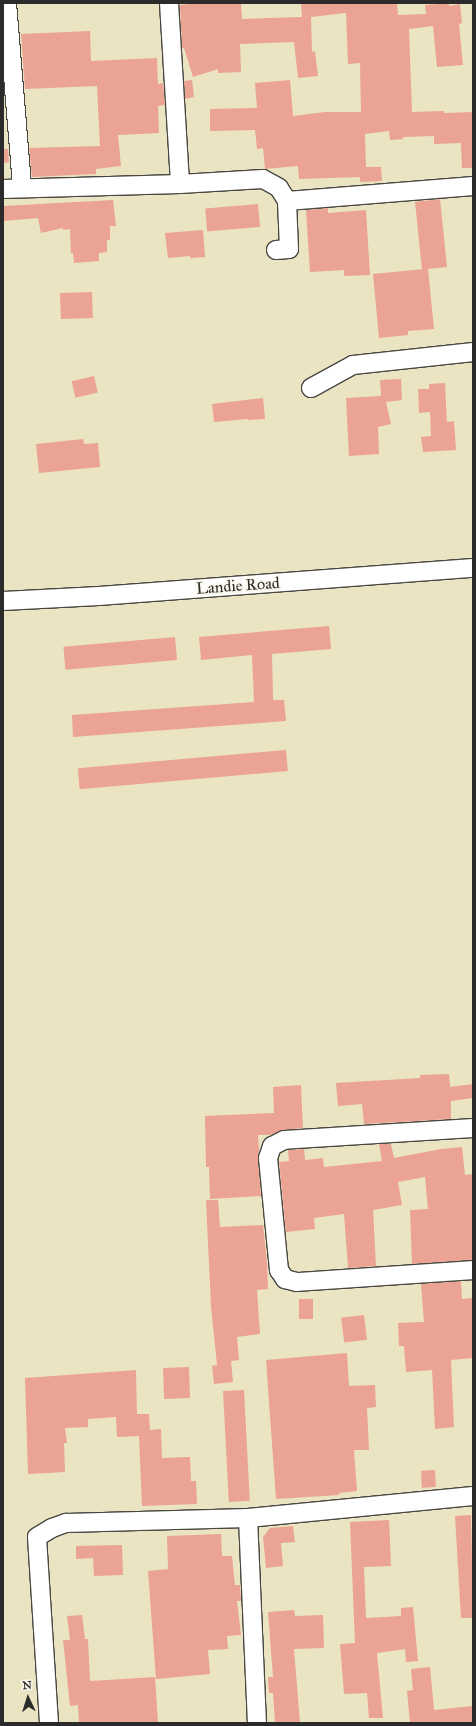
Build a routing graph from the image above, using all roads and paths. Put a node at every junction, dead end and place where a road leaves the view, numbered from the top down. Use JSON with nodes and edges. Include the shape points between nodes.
{"nodes":[{"id":1,"x":7,"y":3,"type":"edge"},
{"id":2,"x":169,"y":3,"type":"edge"},
{"id":3,"x":180,"y":184,"type":"junction"},
{"id":4,"x":473,"y":186,"type":"edge"},
{"id":5,"x":22,"y":187,"type":"junction"},
{"id":6,"x":3,"y":188,"type":"edge"},
{"id":7,"x":287,"y":201,"type":"junction"},
{"id":8,"x":276,"y":250,"type":"dead end"},
{"id":9,"x":473,"y":352,"type":"edge"},
{"id":10,"x":311,"y":388,"type":"dead end"},
{"id":11,"x":473,"y":568,"type":"edge"},
{"id":12,"x":3,"y":601,"type":"edge"},
{"id":13,"x":473,"y":1128,"type":"edge"},
{"id":14,"x":473,"y":1270,"type":"edge"},
{"id":15,"x":473,"y":1496,"type":"edge"},
{"id":16,"x":248,"y":1518,"type":"junction"},
{"id":17,"x":49,"y":1723,"type":"edge"},
{"id":18,"x":257,"y":1723,"type":"edge"}],
"edges":[{"from":1,"to":5,"type":"street"},
{"from":2,"to":3,"type":"street"},
{"from":3,"to":5,"type":"street"},
{"from":3,"to":7,"type":"street","via":[[263,178],[279,188]]},
{"from":4,"to":7,"type":"street"},
{"from":5,"to":6,"type":"street"},
{"from":7,"to":8,"type":"street","via":[[289,249]]},
{"from":9,"to":10,"type":"street","via":[[353,365]]},
{"from":11,"to":12,"type":"street","name":"Landie Road"},
{"from":13,"to":14,"type":"street","via":[[284,1140],[272,1146],[268,1158],[279,1270],[284,1279],[297,1282]]},
{"from":15,"to":16,"type":"street"},
{"from":16,"to":17,"type":"street","via":[[66,1523],[37,1537]]},
{"from":16,"to":18,"type":"street"}]}
